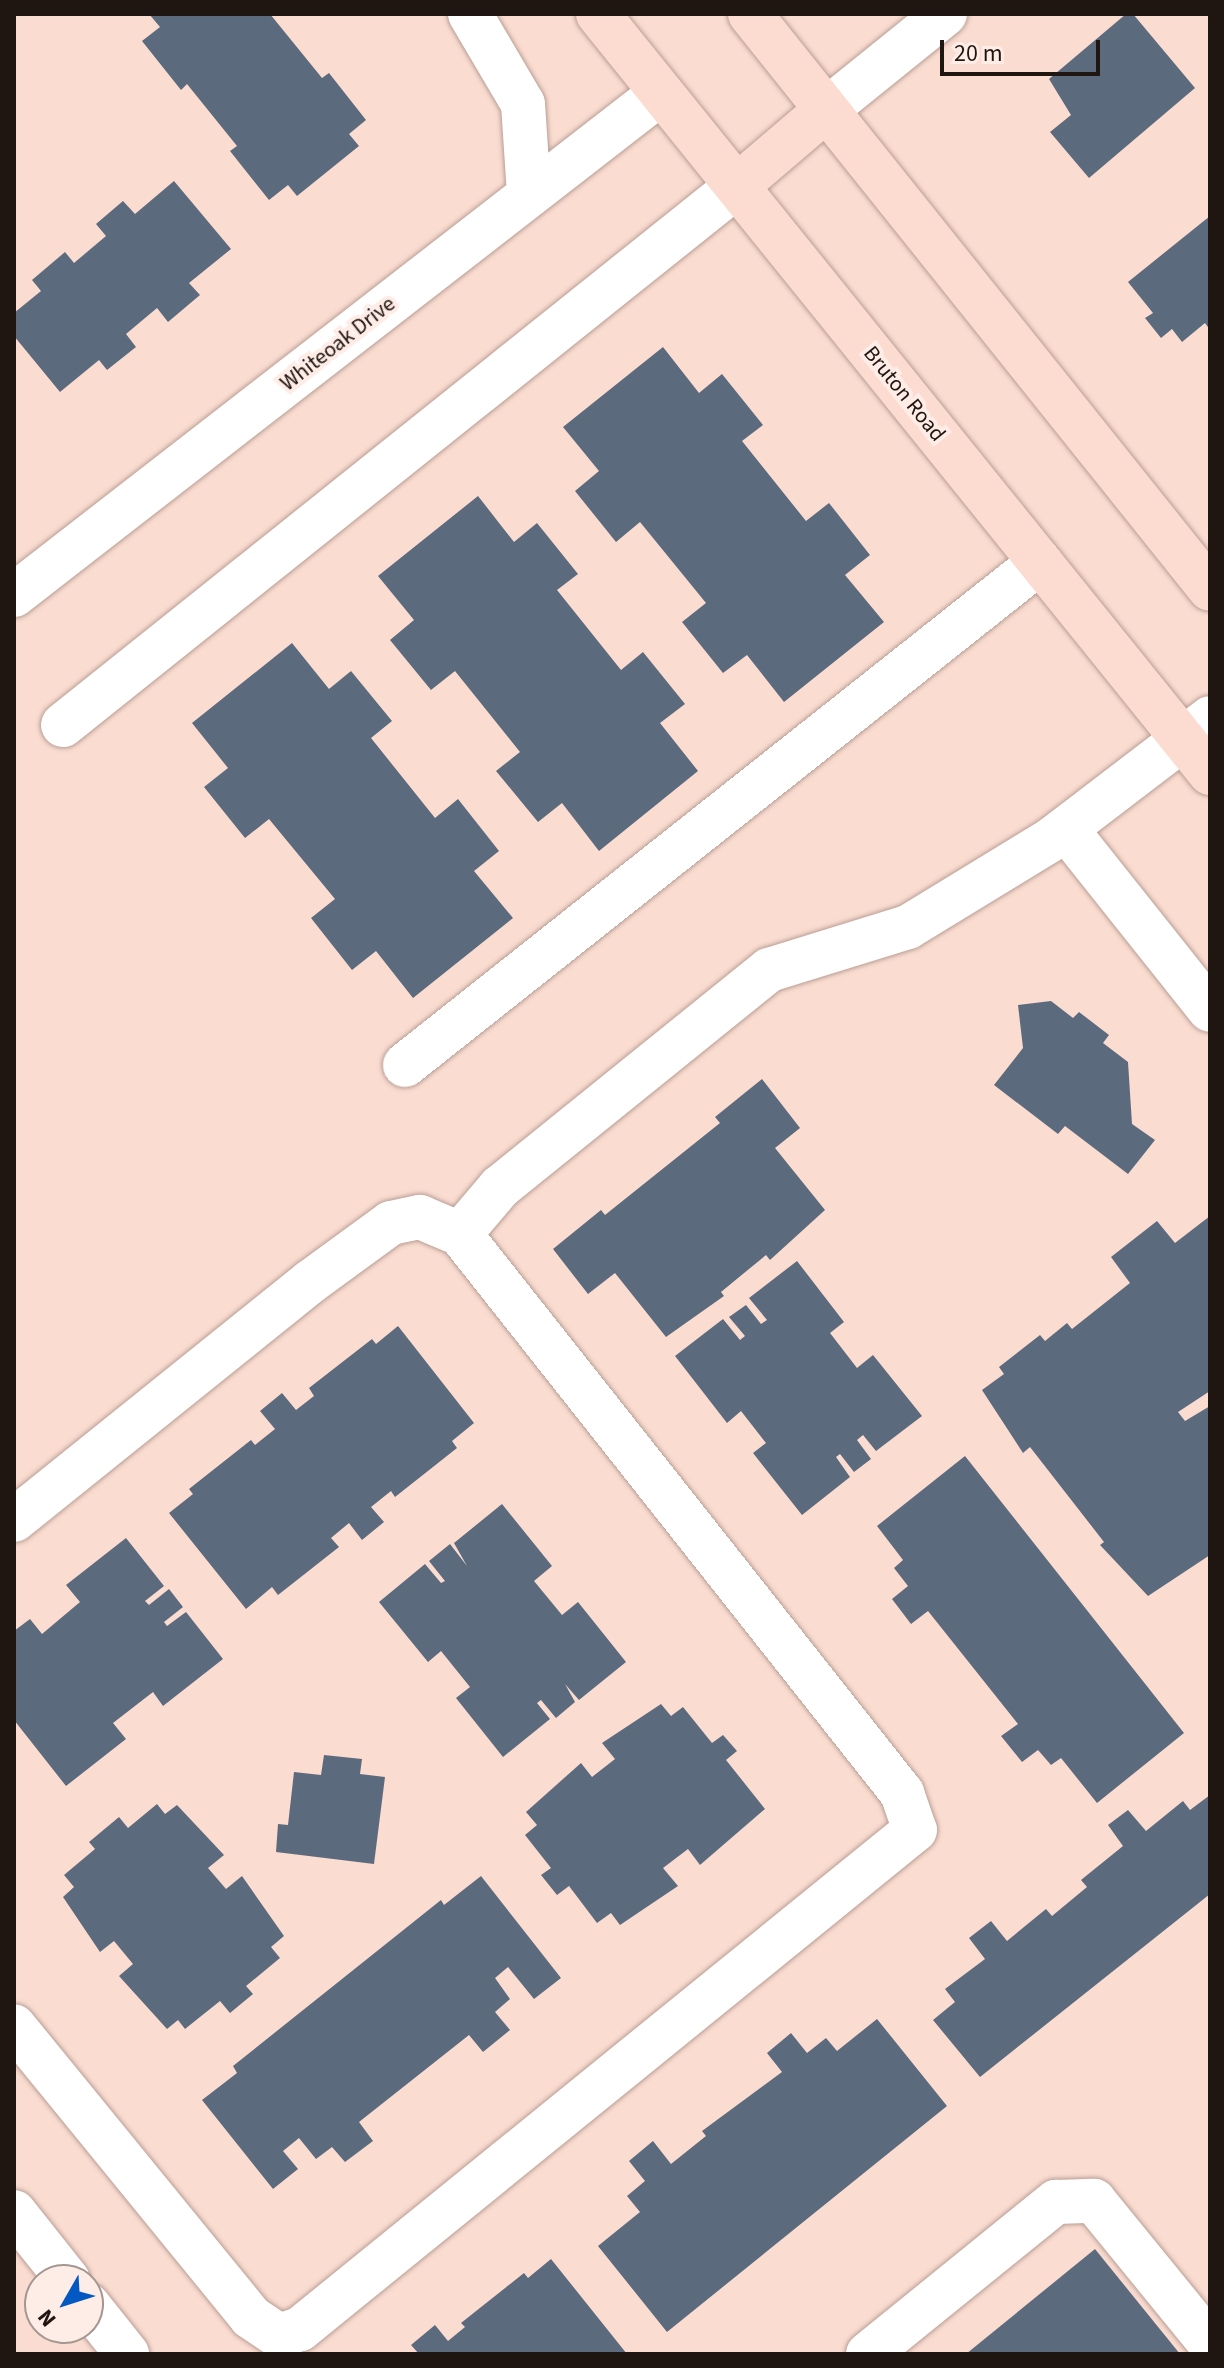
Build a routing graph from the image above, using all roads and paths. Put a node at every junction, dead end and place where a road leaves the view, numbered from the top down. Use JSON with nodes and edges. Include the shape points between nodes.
{"nodes":[{"id":1,"x":470,"y":14,"type":"edge"},
{"id":2,"x":598,"y":14,"type":"edge"},
{"id":3,"x":750,"y":14,"type":"edge"},
{"id":4,"x":945,"y":14,"type":"edge"},
{"id":5,"x":661,"y":93,"type":"junction"},
{"id":6,"x":826,"y":110,"type":"junction"},
{"id":7,"x":737,"y":186,"type":"junction"},
{"id":8,"x":529,"y":195,"type":"junction"},
{"id":9,"x":1040,"y":562,"type":"junction"},
{"id":10,"x":1210,"y":589,"type":"edge"},
{"id":11,"x":14,"y":595,"type":"edge"},
{"id":12,"x":63,"y":725,"type":"dead end"},
{"id":13,"x":1196,"y":728,"type":"edge"},
{"id":14,"x":1210,"y":773,"type":"edge"},
{"id":15,"x":1066,"y":829,"type":"junction"},
{"id":16,"x":1210,"y":1010,"type":"edge"},
{"id":17,"x":405,"y":1065,"type":"dead end"},
{"id":18,"x":460,"y":1234,"type":"junction"},
{"id":19,"x":14,"y":1520,"type":"edge"},
{"id":20,"x":14,"y":2026,"type":"edge"},
{"id":21,"x":14,"y":2212,"type":"edge"},
{"id":22,"x":55,"y":2264,"type":"edge"},
{"id":23,"x":104,"y":2325,"type":"edge"},
{"id":24,"x":1210,"y":2343,"type":"edge"},
{"id":25,"x":127,"y":2354,"type":"edge"},
{"id":26,"x":868,"y":2354,"type":"edge"}],
"edges":[{"from":1,"to":8,"type":"lane","via":[[523,104]]},
{"from":2,"to":5,"type":"main road","name":"Bruton Road"},
{"from":3,"to":6,"type":"main road"},
{"from":4,"to":6,"type":"lane"},
{"from":5,"to":7,"type":"main road","name":"Bruton Road"},
{"from":5,"to":8,"type":"lane","name":"Whiteoak Drive"},
{"from":6,"to":7,"type":"main road"},
{"from":6,"to":10,"type":"main road"},
{"from":7,"to":9,"type":"main road","name":"Bruton Road"},
{"from":7,"to":12,"type":"lane"},
{"from":8,"to":11,"type":"lane","name":"Whiteoak Drive"},
{"from":9,"to":13,"type":"main road","name":"Bruton Road"},
{"from":9,"to":17,"type":"lane"},
{"from":13,"to":14,"type":"main road","name":"Bruton Road"},
{"from":13,"to":15,"type":"lane"},
{"from":15,"to":16,"type":"lane"},
{"from":15,"to":18,"type":"lane","via":[[908,927],[769,970],[500,1187]]},
{"from":18,"to":19,"type":"lane","via":[[420,1217],[391,1223]]},
{"from":18,"to":20,"type":"lane","via":[[902,1793],[915,1830],[300,2329],[279,2336],[251,2317]]},
{"from":21,"to":22,"type":"lane"},
{"from":23,"to":25,"type":"lane"},
{"from":24,"to":26,"type":"lane","via":[[1094,2201],[1056,2202]]}]}
